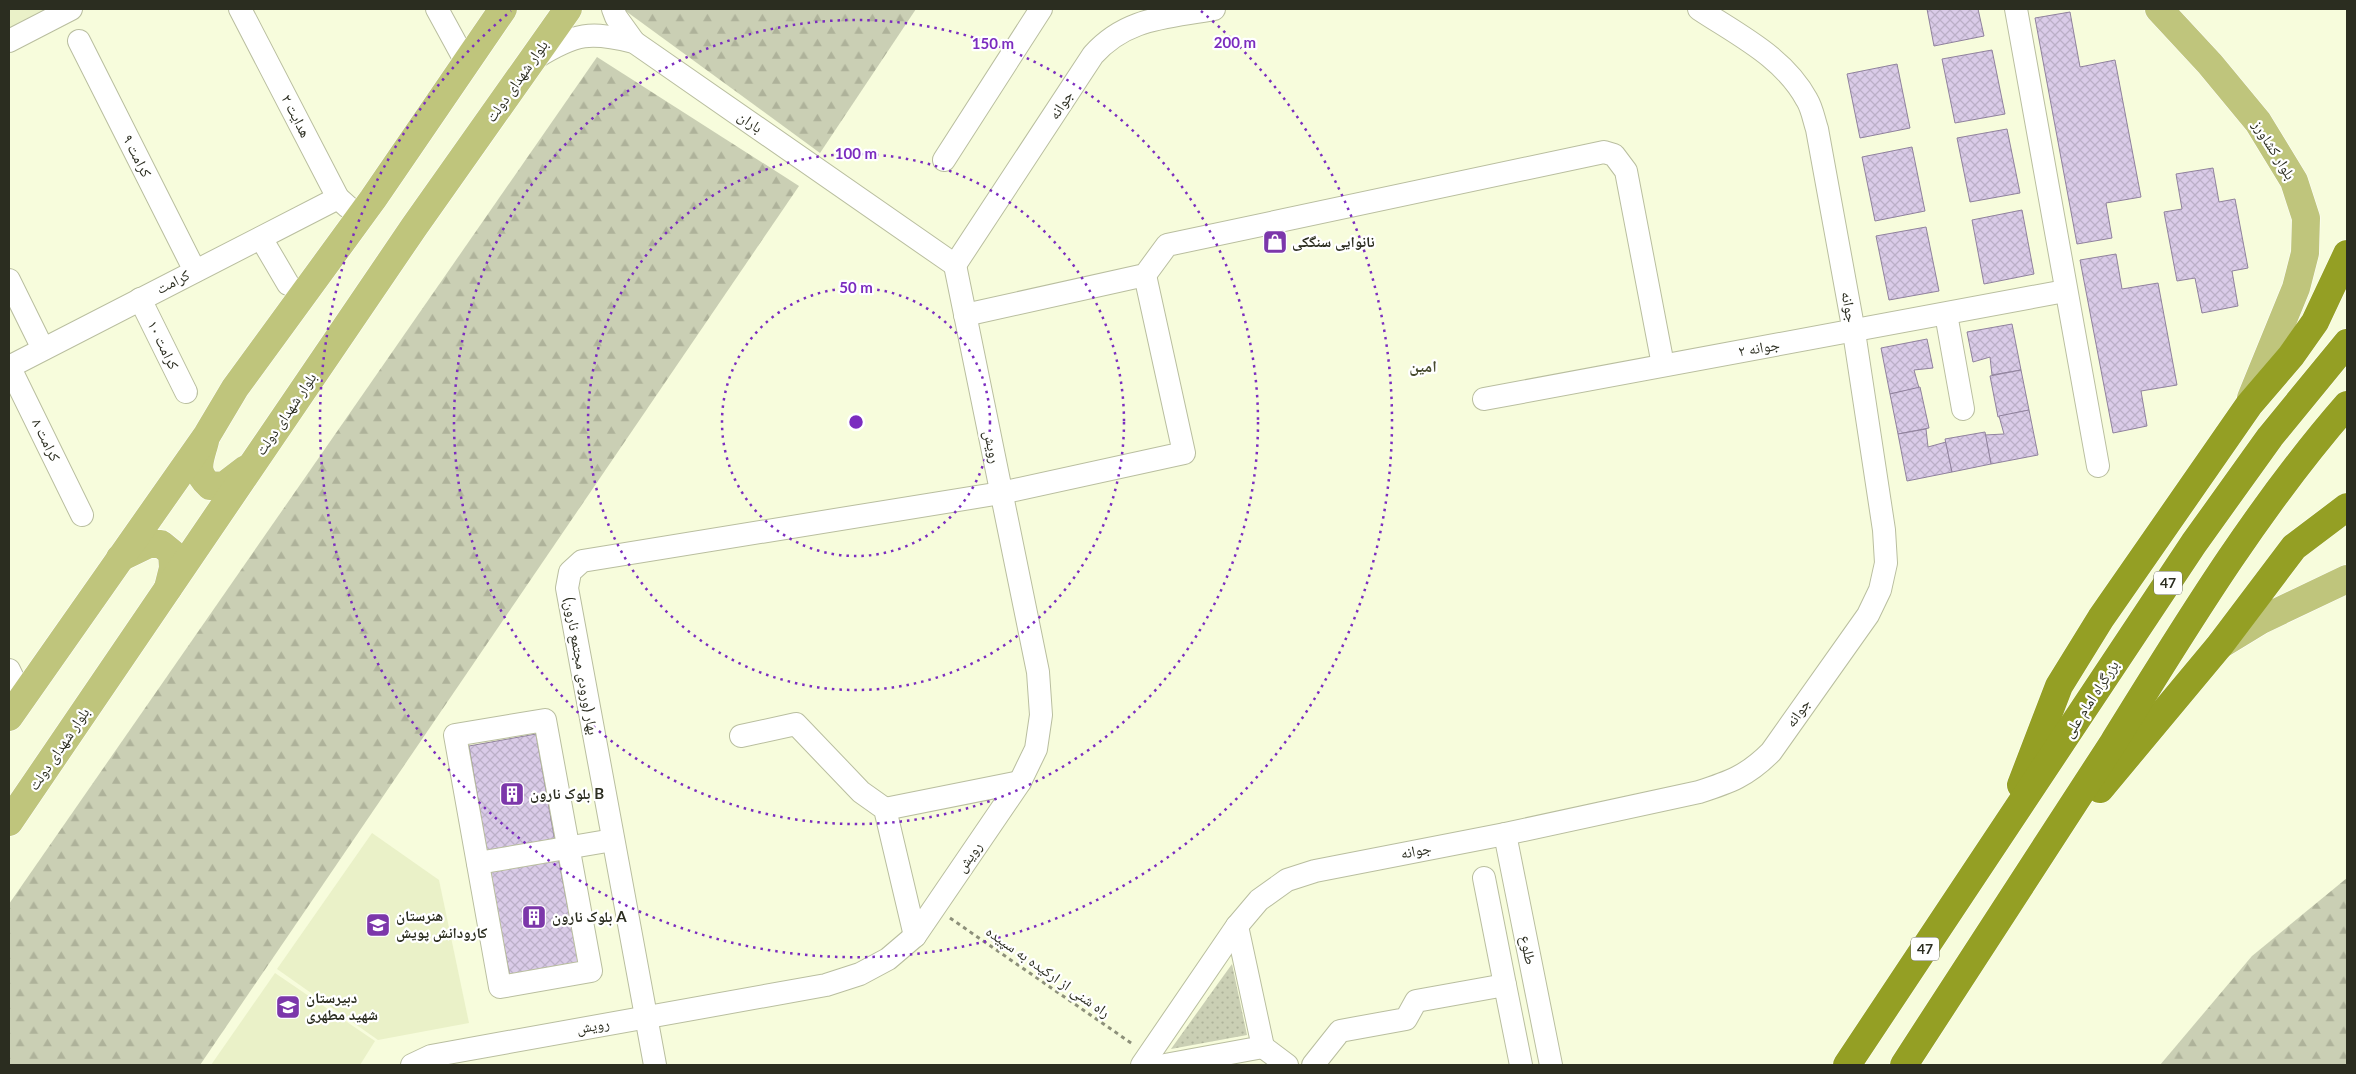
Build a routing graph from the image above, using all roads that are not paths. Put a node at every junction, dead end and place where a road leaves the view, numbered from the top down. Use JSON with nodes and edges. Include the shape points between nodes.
{"nodes":[{"id":1,"x":71,"y":9,"type":"edge"},
{"id":2,"x":240,"y":9,"type":"edge"},
{"id":3,"x":437,"y":9,"type":"edge"},
{"id":4,"x":503,"y":9,"type":"edge"},
{"id":5,"x":568,"y":9,"type":"edge"},
{"id":6,"x":614,"y":9,"type":"edge"},
{"id":7,"x":1042,"y":9,"type":"edge"},
{"id":8,"x":1214,"y":9,"type":"edge"},
{"id":9,"x":1699,"y":9,"type":"edge"},
{"id":10,"x":2016,"y":9,"type":"edge"},
{"id":11,"x":2158,"y":9,"type":"edge"},
{"id":12,"x":1156,"y":14,"type":"edge"},
{"id":13,"x":9,"y":41,"type":"edge"},
{"id":14,"x":79,"y":41,"type":"dead end"},
{"id":15,"x":634,"y":42,"type":"junction"},
{"id":16,"x":532,"y":60,"type":"junction"},
{"id":17,"x":467,"y":64,"type":"junction"},
{"id":18,"x":944,"y":160,"type":"dead end"},
{"id":19,"x":338,"y":198,"type":"junction"},
{"id":20,"x":360,"y":216,"type":"junction"},
{"id":21,"x":260,"y":238,"type":"junction"},
{"id":22,"x":2347,"y":254,"type":"edge"},
{"id":23,"x":955,"y":265,"type":"junction"},
{"id":24,"x":195,"y":271,"type":"junction"},
{"id":25,"x":1144,"y":275,"type":"junction"},
{"id":26,"x":9,"y":280,"type":"edge"},
{"id":27,"x":288,"y":284,"type":"dead end"},
{"id":28,"x":2065,"y":291,"type":"junction"},
{"id":29,"x":140,"y":299,"type":"junction"},
{"id":30,"x":1946,"y":314,"type":"junction"},
{"id":31,"x":965,"y":315,"type":"junction"},
{"id":32,"x":1854,"y":332,"type":"junction"},
{"id":33,"x":2347,"y":343,"type":"edge"},
{"id":34,"x":42,"y":349,"type":"junction"},
{"id":35,"x":1664,"y":365,"type":"junction"},
{"id":36,"x":9,"y":366,"type":"edge"},
{"id":37,"x":186,"y":392,"type":"dead end"},
{"id":38,"x":1484,"y":399,"type":"dead end"},
{"id":39,"x":2249,"y":405,"type":"junction"},
{"id":40,"x":2347,"y":405,"type":"edge"},
{"id":41,"x":1963,"y":409,"type":"dead end"},
{"id":42,"x":207,"y":435,"type":"junction"},
{"id":43,"x":251,"y":465,"type":"junction"},
{"id":44,"x":2098,"y":466,"type":"dead end"},
{"id":45,"x":1002,"y":493,"type":"junction"},
{"id":46,"x":2347,"y":508,"type":"edge"},
{"id":47,"x":82,"y":514,"type":"dead end"},
{"id":48,"x":120,"y":558,"type":"junction"},
{"id":49,"x":2347,"y":579,"type":"edge"},
{"id":50,"x":167,"y":591,"type":"junction"},
{"id":51,"x":2220,"y":645,"type":"junction"},
{"id":52,"x":9,"y":670,"type":"edge"},
{"id":53,"x":16,"y":707,"type":"edge"},
{"id":54,"x":741,"y":736,"type":"dead end"},
{"id":55,"x":1020,"y":782,"type":"junction"},
{"id":56,"x":884,"y":809,"type":"junction"},
{"id":57,"x":9,"y":822,"type":"edge"},
{"id":58,"x":1505,"y":834,"type":"junction"},
{"id":59,"x":2003,"y":834,"type":"junction"},
{"id":60,"x":604,"y":841,"type":"junction"},
{"id":61,"x":568,"y":848,"type":"junction"},
{"id":62,"x":2039,"y":860,"type":"junction"},
{"id":63,"x":478,"y":862,"type":"junction"},
{"id":64,"x":1484,"y":878,"type":"dead end"},
{"id":65,"x":1236,"y":926,"type":"junction"},
{"id":66,"x":915,"y":936,"type":"junction"},
{"id":67,"x":1505,"y":985,"type":"junction"},
{"id":68,"x":646,"y":1016,"type":"junction"},
{"id":69,"x":1263,"y":1047,"type":"junction"},
{"id":70,"x":1152,"y":1062,"type":"edge"},
{"id":71,"x":1284,"y":1063,"type":"edge"},
{"id":72,"x":412,"y":1065,"type":"edge"},
{"id":73,"x":656,"y":1065,"type":"edge"},
{"id":74,"x":1313,"y":1065,"type":"edge"},
{"id":75,"x":1521,"y":1065,"type":"edge"},
{"id":76,"x":1551,"y":1065,"type":"edge"},
{"id":77,"x":1847,"y":1065,"type":"edge"},
{"id":78,"x":1904,"y":1065,"type":"edge"}],
"edges":[{"from":1,"to":13,"type":"street"},
{"from":2,"to":19,"type":"street","name":"هدایت ۲"},
{"from":3,"to":17,"type":"street"},
{"from":4,"to":17,"type":"main road"},
{"from":5,"to":16,"type":"main road","name":"بلوار شهدای دولت"},
{"from":6,"to":15,"type":"street"},
{"from":7,"to":18,"type":"street"},
{"from":8,"to":12,"type":"street","name":"جوانه"},
{"from":9,"to":32,"type":"street","name":"جوانه","via":[[1778,62],[1794,79],[1808,102],[1817,129]]},
{"from":10,"to":28,"type":"street"},
{"from":11,"to":39,"type":"main road","name":"بلوار کشاورز","via":[[2258,122],[2294,181],[2306,218],[2306,252],[2296,288]]},
{"from":12,"to":23,"type":"street","name":"جوانه","via":[[1124,29],[1093,55]]},
{"from":14,"to":24,"type":"street","name":"کرامت ۹"},
{"from":15,"to":16,"type":"street","name":"باران","via":[[604,34],[585,35],[562,42]]},
{"from":15,"to":23,"type":"street","name":"باران"},
{"from":16,"to":43,"type":"main road","name":"بلوار شهدای دولت"},
{"from":17,"to":20,"type":"main road"},
{"from":19,"to":20,"type":"street","name":"هدایت ۲"},
{"from":19,"to":21,"type":"street","name":"کرامت"},
{"from":20,"to":42,"type":"main road","via":[[234,388]]},
{"from":21,"to":24,"type":"street","name":"کرامت"},
{"from":21,"to":27,"type":"street"},
{"from":22,"to":39,"type":"highway","via":[[2315,322]]},
{"from":23,"to":31,"type":"street","name":"رویش"},
{"from":24,"to":29,"type":"street","name":"کرامت"},
{"from":25,"to":31,"type":"street"},
{"from":25,"to":35,"type":"street","via":[[1166,245],[1604,152],[1614,155],[1626,171]]},
{"from":25,"to":45,"type":"street","name":"بهار (ورودی مجتمع نارون)","via":[[1184,453]]},
{"from":26,"to":34,"type":"street"},
{"from":28,"to":30,"type":"street","name":"جوانه ۲"},
{"from":28,"to":44,"type":"street"},
{"from":29,"to":34,"type":"street","name":"کرامت"},
{"from":29,"to":37,"type":"street","name":"کرامت ۱۰"},
{"from":30,"to":32,"type":"street","name":"جوانه ۲"},
{"from":30,"to":41,"type":"street"},
{"from":31,"to":45,"type":"street","name":"رویش"},
{"from":32,"to":35,"type":"street","name":"جوانه ۲"},
{"from":32,"to":58,"type":"street","name":"جوانه","via":[[1884,530],[1886,563],[1880,590],[1868,615],[1771,752],[1754,769],[1698,792]]},
{"from":33,"to":59,"type":"highway","name":"بزرگراه امام علی","number":"47","via":[[2270,437],[2194,543]]},
{"from":34,"to":36,"type":"street","name":"کرامت"},
{"from":35,"to":38,"type":"street","name":"جوانه ۲"},
{"from":36,"to":47,"type":"street","name":"کرامت ۸"},
{"from":39,"to":59,"type":"highway","via":[[2101,618],[2059,686]]},
{"from":40,"to":62,"type":"highway","number":"47","via":[[2287,480],[2202,601]]},
{"from":42,"to":43,"type":"main road","via":[[198,465],[201,478],[210,486],[225,485]]},
{"from":42,"to":48,"type":"main road"},
{"from":43,"to":50,"type":"main road","name":"بلوار شهدای دولت"},
{"from":45,"to":55,"type":"street","name":"رویش","via":[[1038,672],[1040,715],[1036,749]]},
{"from":45,"to":60,"type":"street","name":"بهار (ورودی مجتمع نارون)","via":[[582,561],[570,572],[567,588]]},
{"from":46,"to":51,"type":"highway","via":[[2294,547]]},
{"from":48,"to":50,"type":"main road","via":[[150,544],[161,544],[172,553],[174,568]]},
{"from":48,"to":53,"type":"main road"},
{"from":49,"to":51,"type":"main road","via":[[2261,620]]},
{"from":50,"to":57,"type":"main road","name":"بلوار شهدای دولت"},
{"from":51,"to":62,"type":"highway"},
{"from":52,"to":53,"type":"street"},
{"from":54,"to":56,"type":"street","via":[[784,727],[848,794],[860,792]]},
{"from":55,"to":56,"type":"street"},
{"from":55,"to":66,"type":"street","name":"رویش"},
{"from":56,"to":66,"type":"street"},
{"from":58,"to":65,"type":"street","name":"جوانه","via":[[1315,871],[1287,880],[1259,900]]},
{"from":58,"to":76,"type":"street","name":"طلوع"},
{"from":59,"to":77,"type":"highway","name":"بزرگراه امام علی","number":"47"},
{"from":60,"to":61,"type":"street"},
{"from":60,"to":68,"type":"street","name":"بهار (ورودی مجتمع نارون)"},
{"from":61,"to":63,"type":"street"},
{"from":61,"to":63,"type":"street","via":[[591,971],[500,987]]},
{"from":61,"to":63,"type":"street","via":[[545,720],[455,736]]},
{"from":62,"to":78,"type":"highway","number":"47"},
{"from":64,"to":67,"type":"street"},
{"from":65,"to":69,"type":"street"},
{"from":65,"to":70,"type":"street","name":"جوانه"},
{"from":66,"to":68,"type":"street","name":"رویش","via":[[888,959],[860,974],[826,984]]},
{"from":67,"to":74,"type":"street","via":[[1416,1001],[1406,1019],[1340,1031]]},
{"from":67,"to":75,"type":"street"},
{"from":68,"to":72,"type":"street","name":"رویش","via":[[430,1056]]},
{"from":68,"to":73,"type":"street","name":"بهار (ورودی مجتمع نارون)"},
{"from":69,"to":70,"type":"street"},
{"from":69,"to":71,"type":"street"}]}
